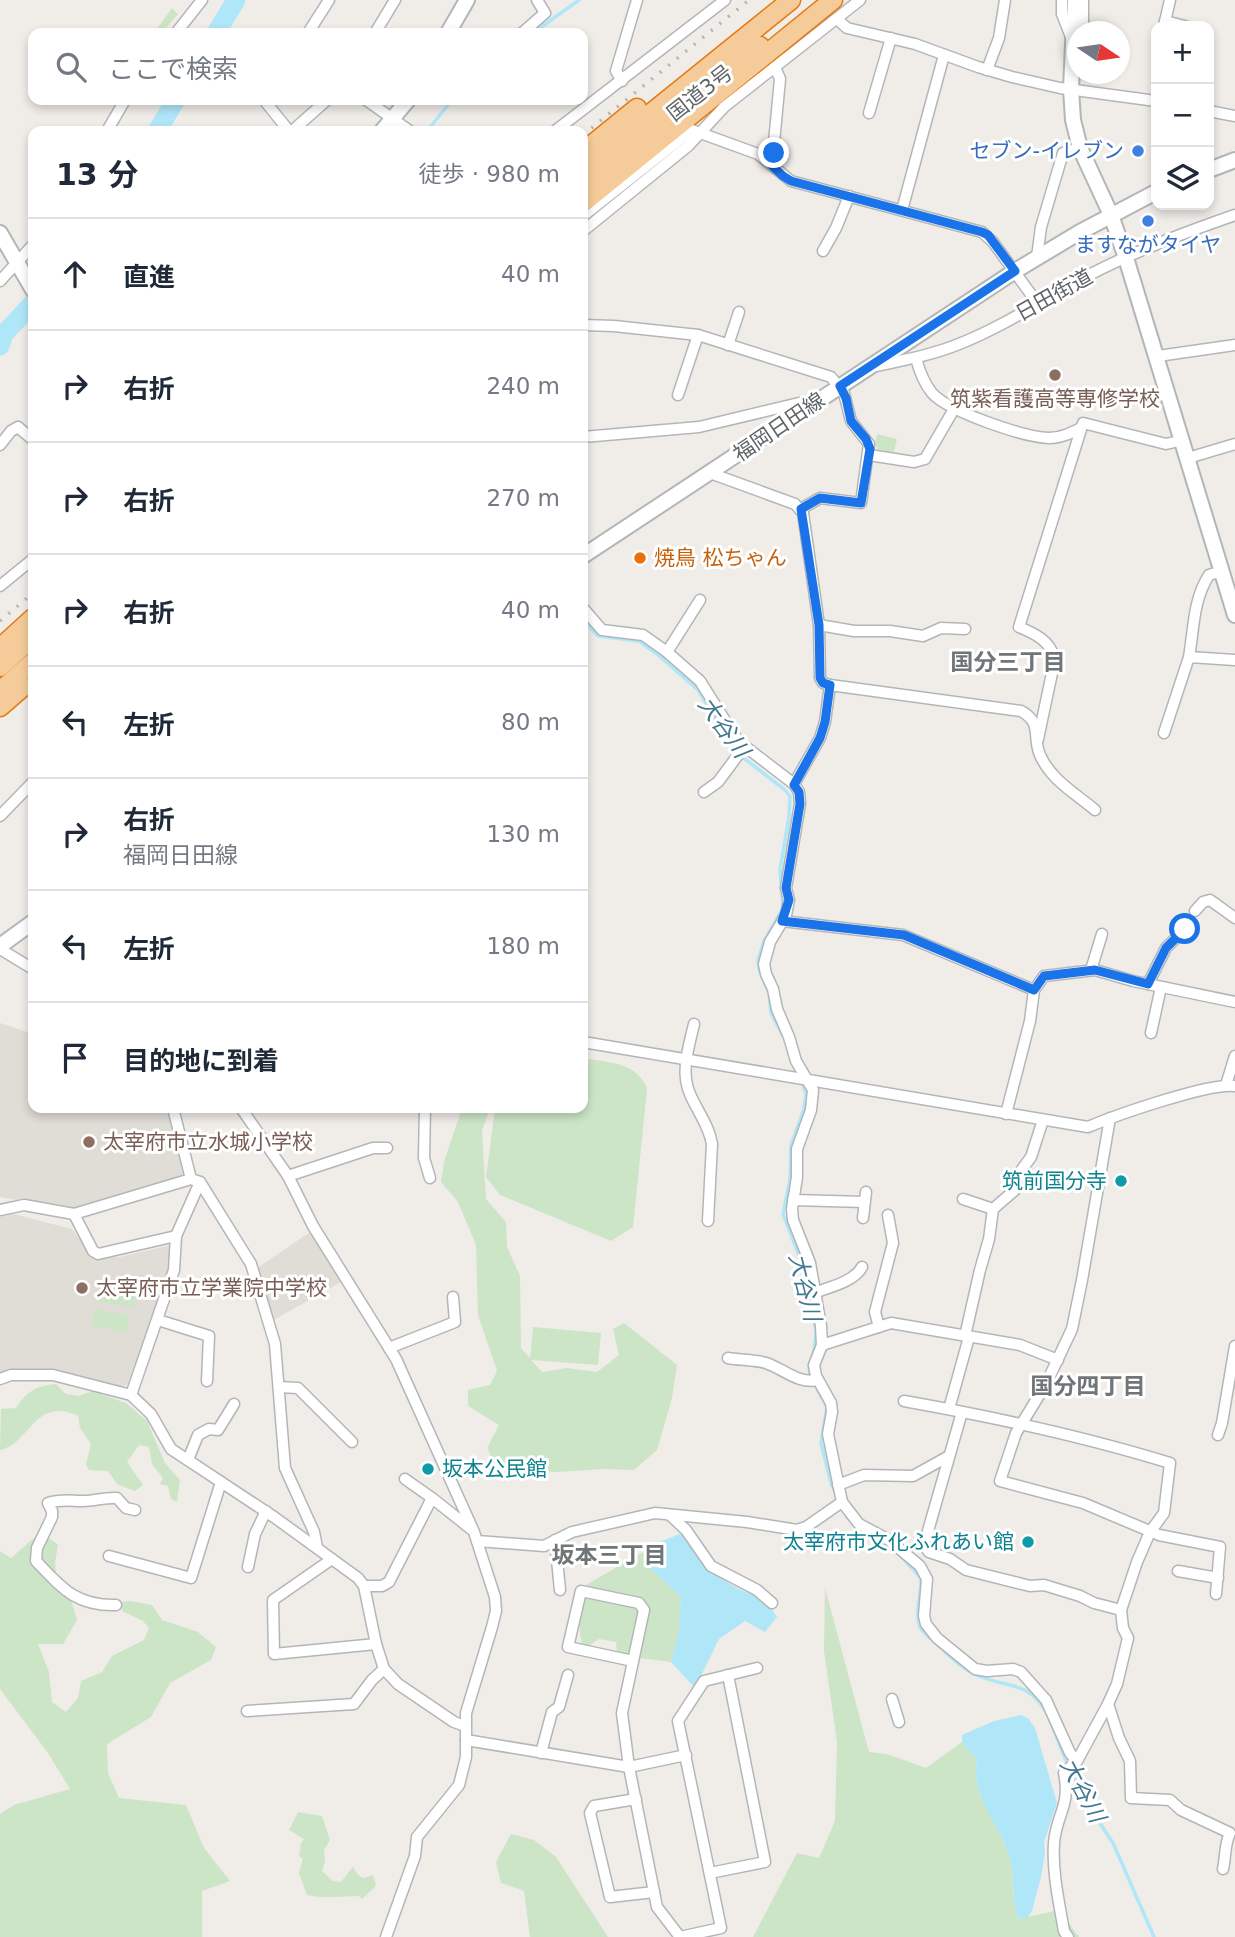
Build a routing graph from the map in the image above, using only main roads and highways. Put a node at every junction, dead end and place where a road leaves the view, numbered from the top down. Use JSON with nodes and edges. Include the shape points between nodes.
{"nodes":[{"id":1,"x":772,"y":0,"type":"edge"},
{"id":2,"x":791,"y":0,"type":"edge"},
{"id":3,"x":818,"y":0,"type":"edge"},
{"id":4,"x":834,"y":0,"type":"edge"},
{"id":5,"x":588,"y":148,"type":"edge"},
{"id":6,"x":588,"y":164,"type":"edge"},
{"id":7,"x":588,"y":182,"type":"edge"},
{"id":8,"x":588,"y":199,"type":"edge"},
{"id":9,"x":28,"y":623,"type":"edge"},
{"id":10,"x":28,"y":642,"type":"edge"},
{"id":11,"x":0,"y":648,"type":"edge"},
{"id":12,"x":28,"y":666,"type":"edge"},
{"id":13,"x":0,"y":667,"type":"edge"},
{"id":14,"x":28,"y":682,"type":"edge"},
{"id":15,"x":0,"y":691,"type":"edge"},
{"id":16,"x":0,"y":707,"type":"edge"}],
"edges":[{"from":1,"to":5,"type":"highway"},
{"from":2,"to":6,"type":"highway","name":"国道3号"},
{"from":3,"to":7,"type":"highway","name":"国道3号"},
{"from":4,"to":8,"type":"highway"},
{"from":9,"to":11,"type":"highway"},
{"from":10,"to":13,"type":"highway"},
{"from":12,"to":15,"type":"highway"},
{"from":14,"to":16,"type":"highway"}]}
